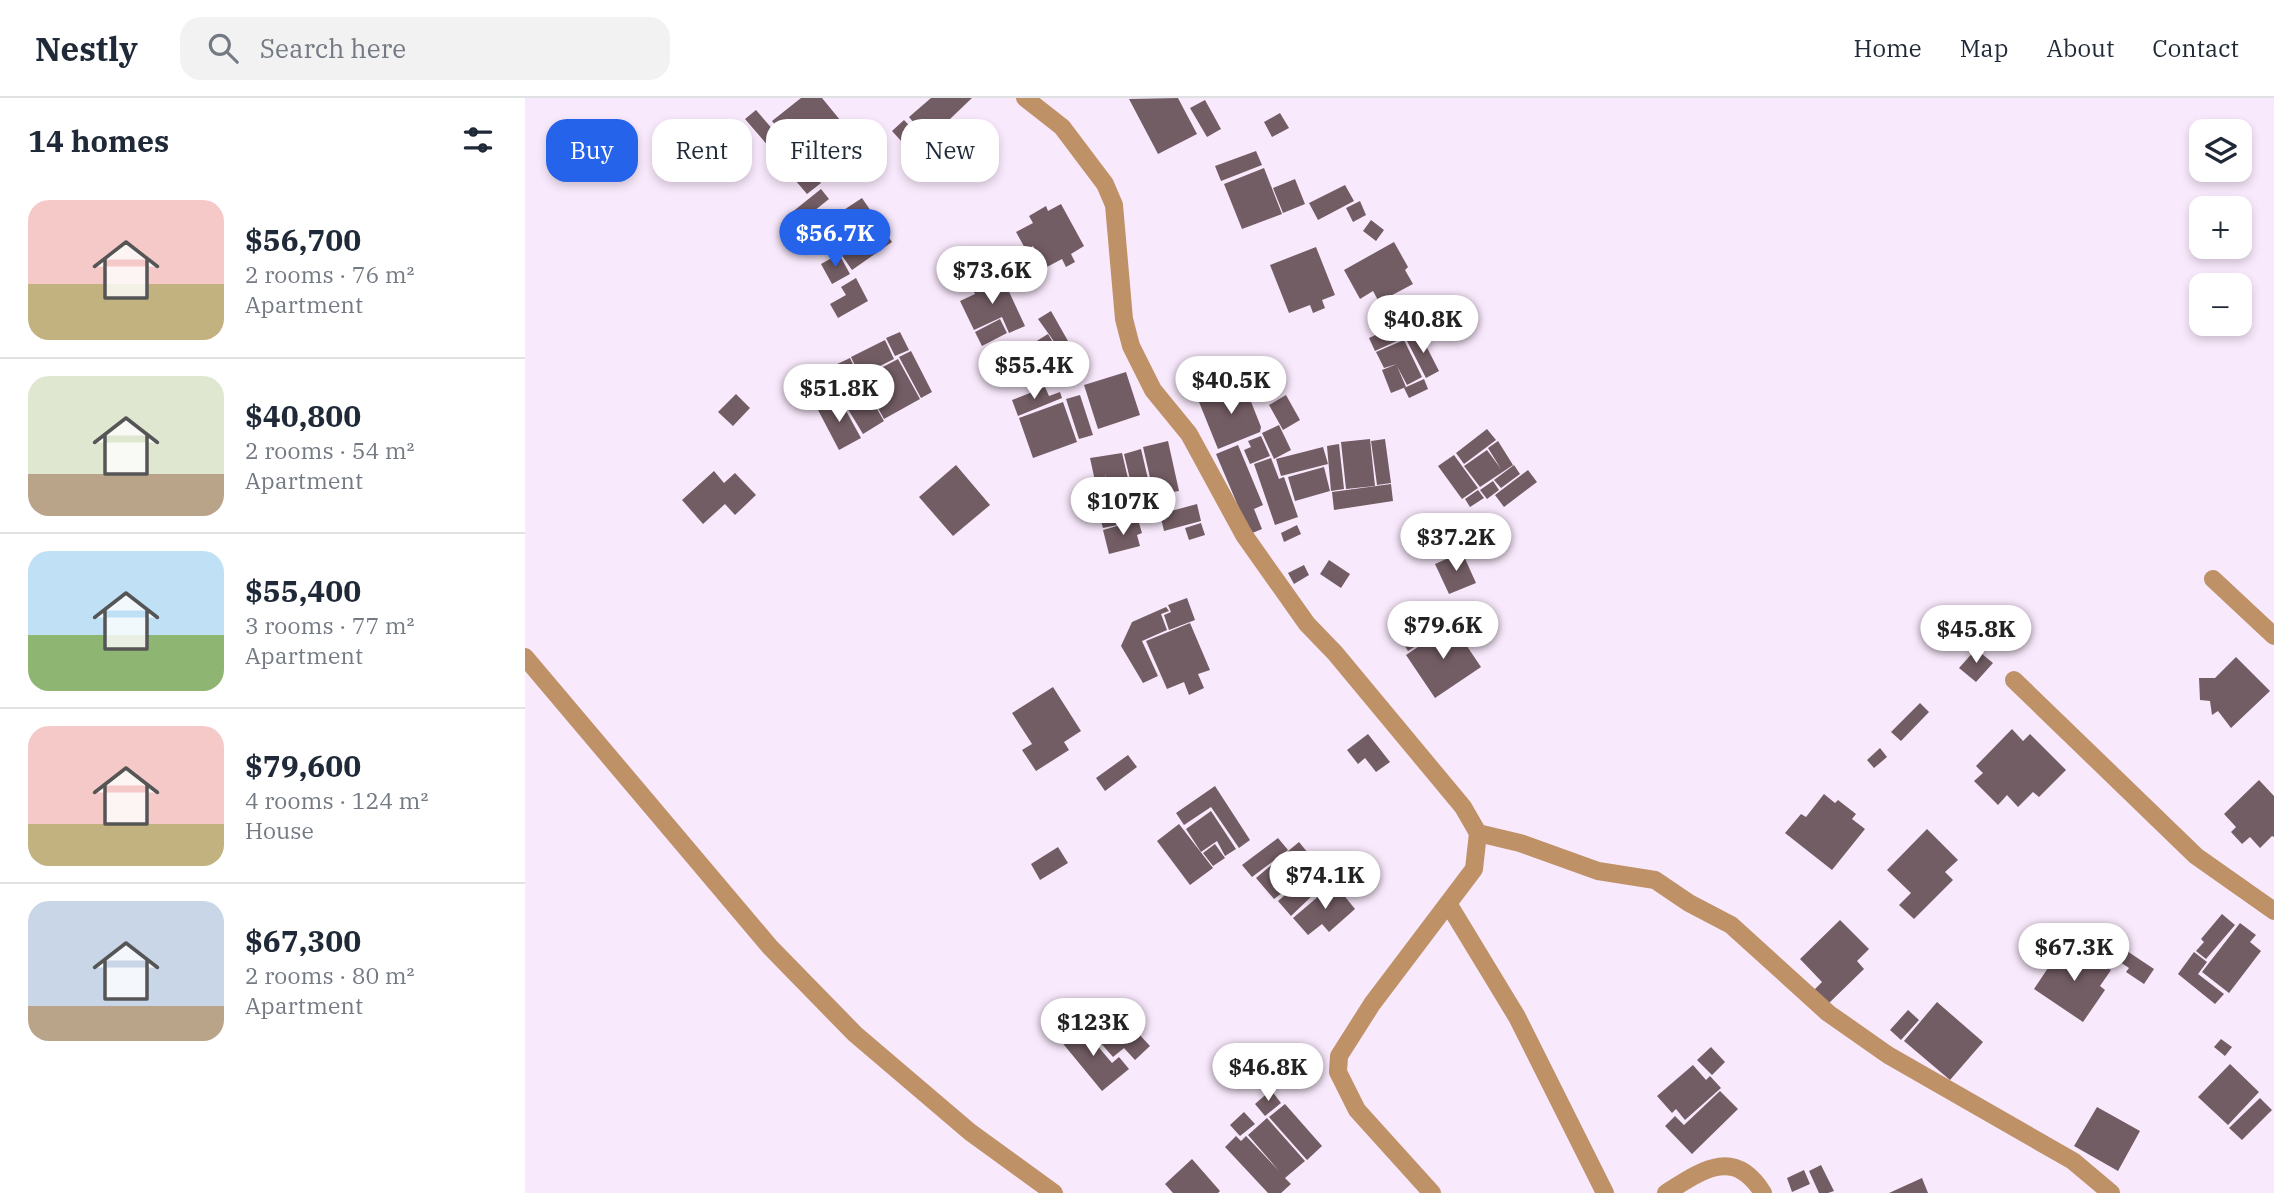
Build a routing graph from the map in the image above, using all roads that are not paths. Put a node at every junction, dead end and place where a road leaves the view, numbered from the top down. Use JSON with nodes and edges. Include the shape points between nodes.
{"nodes":[{"id":1,"x":1025,"y":98,"type":"edge"},
{"id":2,"x":2214,"y":579,"type":"dead end"},
{"id":3,"x":2274,"y":636,"type":"edge"},
{"id":4,"x":525,"y":657,"type":"edge"},
{"id":5,"x":2014,"y":680,"type":"dead end"},
{"id":6,"x":1478,"y":832,"type":"junction"},
{"id":7,"x":1449,"y":905,"type":"junction"},
{"id":8,"x":2274,"y":911,"type":"edge"},
{"id":9,"x":1054,"y":1193,"type":"edge"},
{"id":10,"x":1432,"y":1193,"type":"edge"},
{"id":11,"x":1605,"y":1193,"type":"edge"},
{"id":12,"x":1666,"y":1193,"type":"edge"},
{"id":13,"x":1763,"y":1193,"type":"edge"},
{"id":14,"x":2111,"y":1193,"type":"edge"}],
"edges":[{"from":1,"to":6,"type":"street","via":[[1062,127],[1105,184],[1114,205],[1124,319],[1131,346],[1153,390],[1189,434],[1244,535],[1307,624],[1454,796]]},
{"from":2,"to":3,"type":"street"},
{"from":4,"to":9,"type":"street","via":[[770,947],[855,1034],[970,1132]]},
{"from":5,"to":8,"type":"street","via":[[2196,856]]},
{"from":6,"to":7,"type":"street","via":[[1474,869]]},
{"from":6,"to":14,"type":"street","via":[[1598,871],[1655,880],[1731,925],[1828,1013],[1888,1055],[2073,1161]]},
{"from":7,"to":10,"type":"street","via":[[1352,1033],[1339,1056],[1338,1072],[1357,1110]]},
{"from":7,"to":11,"type":"street","via":[[1517,1017]]},
{"from":12,"to":13,"type":"street","via":[[1707,1167],[1733,1166]]}]}
